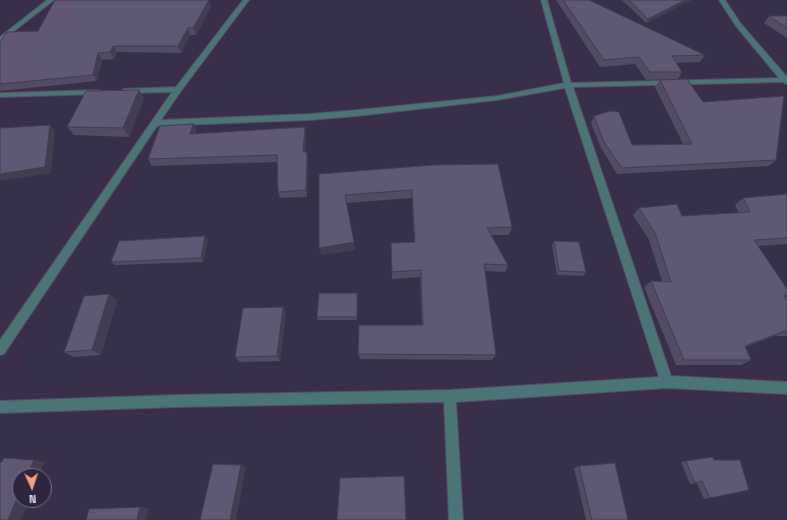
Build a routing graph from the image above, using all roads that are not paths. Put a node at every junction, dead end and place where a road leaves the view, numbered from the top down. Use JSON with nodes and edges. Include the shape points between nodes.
{"nodes":[{"id":1,"x":51,"y":0,"type":"edge"},
{"id":2,"x":246,"y":0,"type":"edge"},
{"id":3,"x":544,"y":0,"type":"edge"},
{"id":4,"x":722,"y":0,"type":"edge"},
{"id":5,"x":0,"y":40,"type":"edge"},
{"id":6,"x":787,"y":81,"type":"edge"},
{"id":7,"x":568,"y":86,"type":"junction"},
{"id":8,"x":178,"y":89,"type":"junction"},
{"id":9,"x":0,"y":95,"type":"edge"},
{"id":10,"x":156,"y":123,"type":"junction"},
{"id":11,"x":0,"y":350,"type":"edge"},
{"id":12,"x":667,"y":382,"type":"junction"},
{"id":13,"x":787,"y":388,"type":"edge"},
{"id":14,"x":450,"y":396,"type":"junction"},
{"id":15,"x":0,"y":407,"type":"edge"},
{"id":16,"x":456,"y":520,"type":"edge"}],
"edges":[{"from":1,"to":5,"type":"street"},
{"from":2,"to":8,"type":"street"},
{"from":3,"to":7,"type":"street"},
{"from":4,"to":6,"type":"street","via":[[738,25]]},
{"from":6,"to":7,"type":"street"},
{"from":7,"to":10,"type":"street","via":[[497,98],[357,114]]},
{"from":7,"to":12,"type":"street"},
{"from":8,"to":9,"type":"street"},
{"from":8,"to":10,"type":"street"},
{"from":10,"to":11,"type":"street"},
{"from":12,"to":13,"type":"street"},
{"from":12,"to":14,"type":"street"},
{"from":14,"to":15,"type":"street","via":[[184,400]]},
{"from":14,"to":16,"type":"street"}]}
